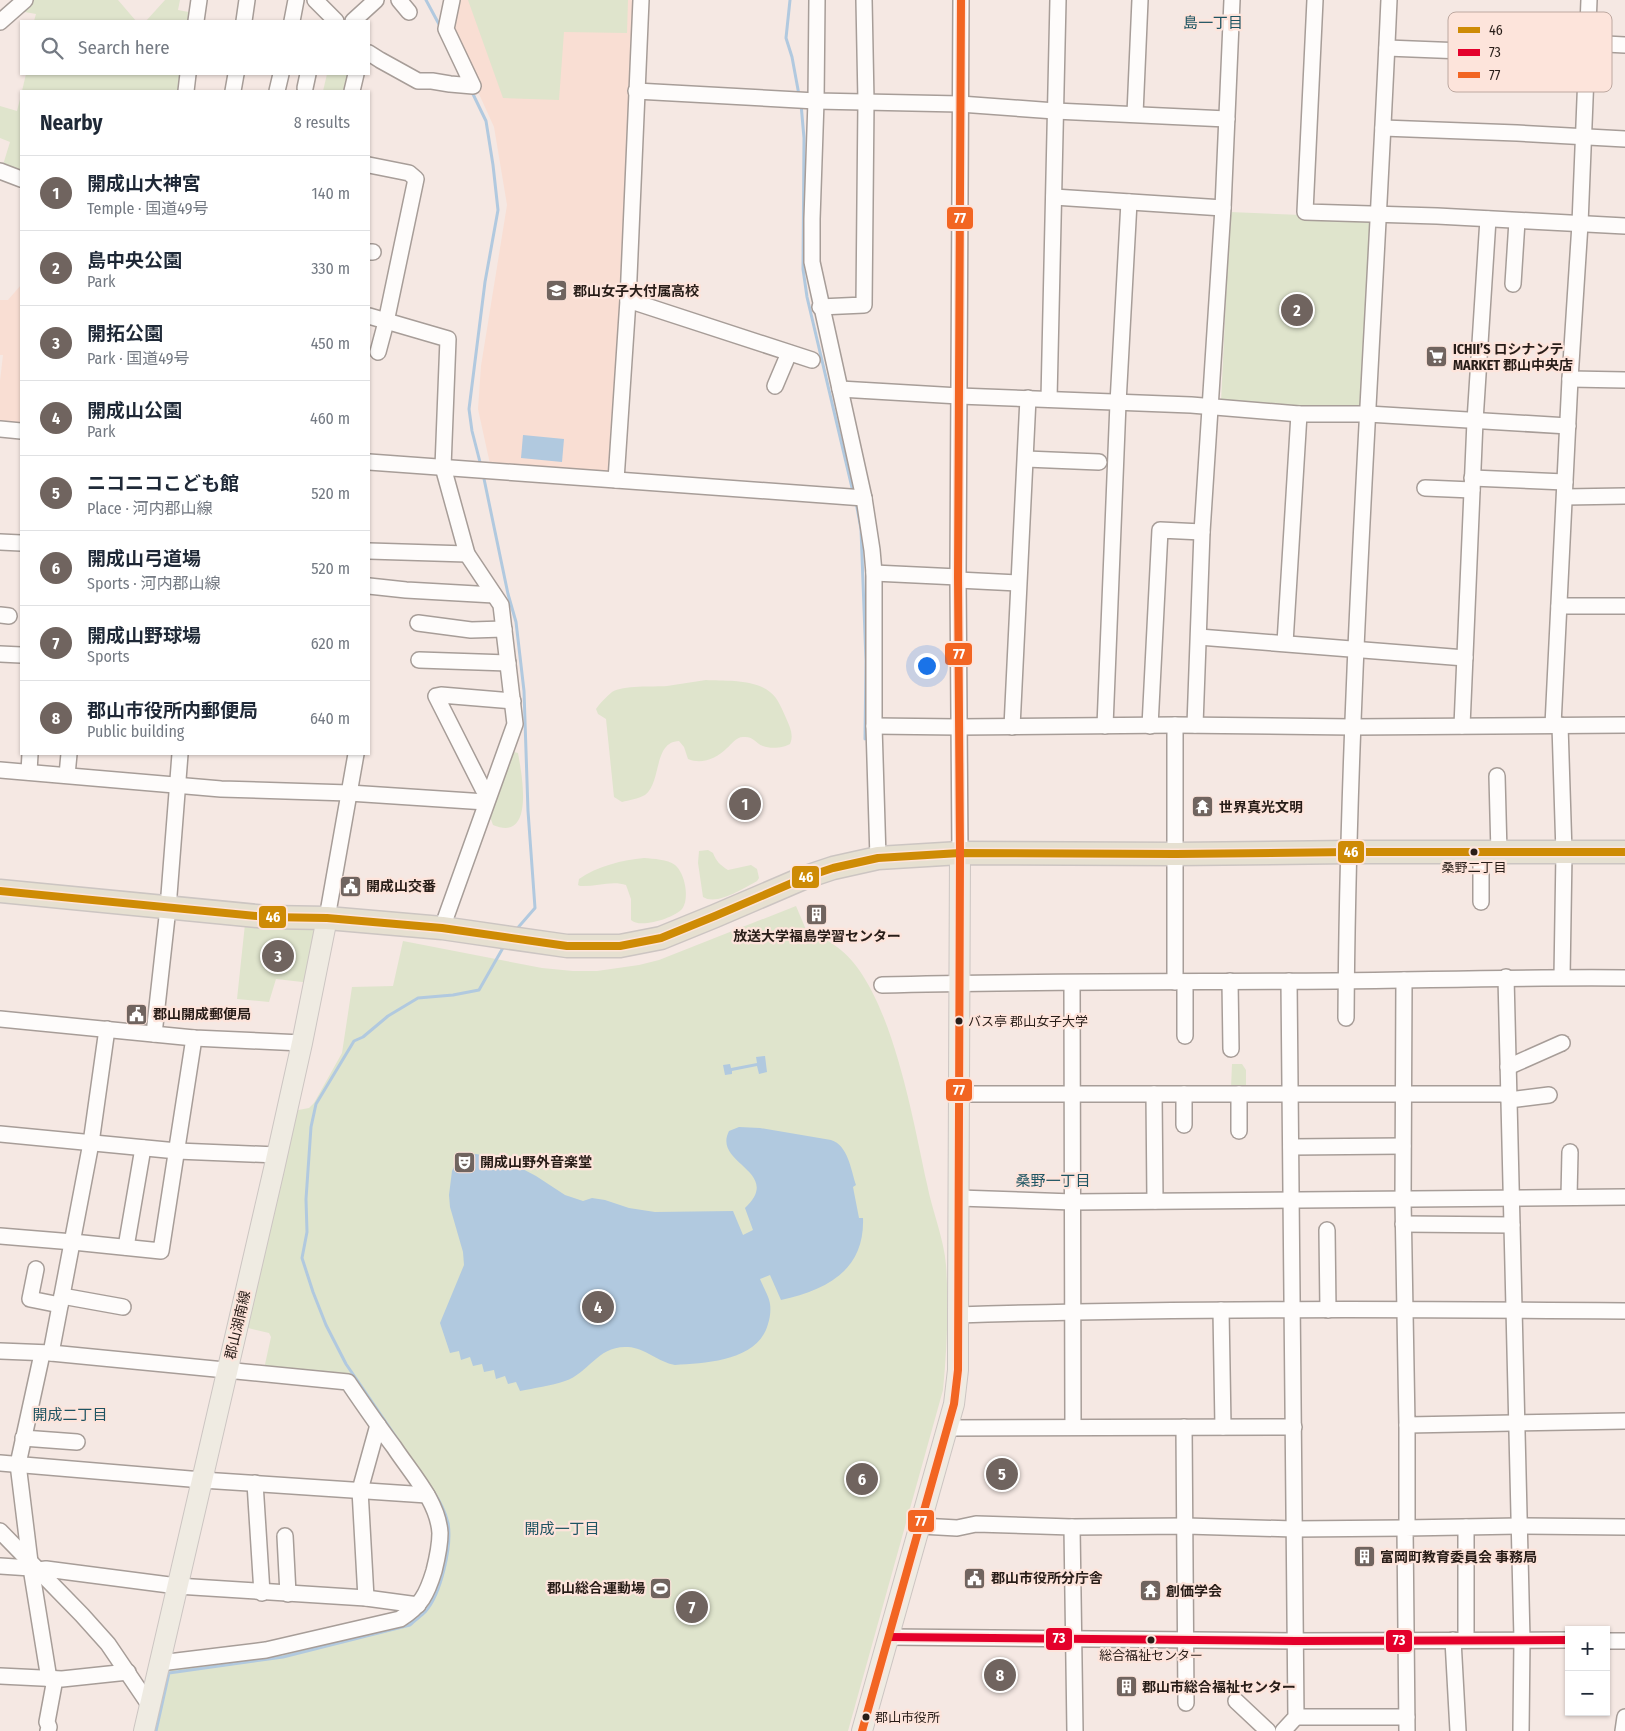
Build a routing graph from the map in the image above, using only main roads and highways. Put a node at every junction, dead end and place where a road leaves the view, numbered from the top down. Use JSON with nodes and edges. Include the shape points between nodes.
{"nodes":[{"id":1,"x":1625,"y":852,"type":"edge"},
{"id":2,"x":960,"y":853,"type":"junction"},
{"id":3,"x":0,"y":892,"type":"edge"},
{"id":4,"x":327,"y":918,"type":"junction"},
{"id":5,"x":144,"y":1731,"type":"edge"},
{"id":6,"x":862,"y":1731,"type":"edge"}],
"edges":[{"from":1,"to":2,"type":"highway"},
{"from":2,"to":4,"type":"highway","via":[[878,858],[833,868],[660,938],[620,946],[567,946],[442,928]]},
{"from":2,"to":6,"type":"main road","via":[[958,1370],[948,1428]]},
{"from":3,"to":4,"type":"highway","via":[[267,916]]},
{"from":4,"to":5,"type":"main road","name":"郡山湖南線","via":[[277,1155]]}]}
